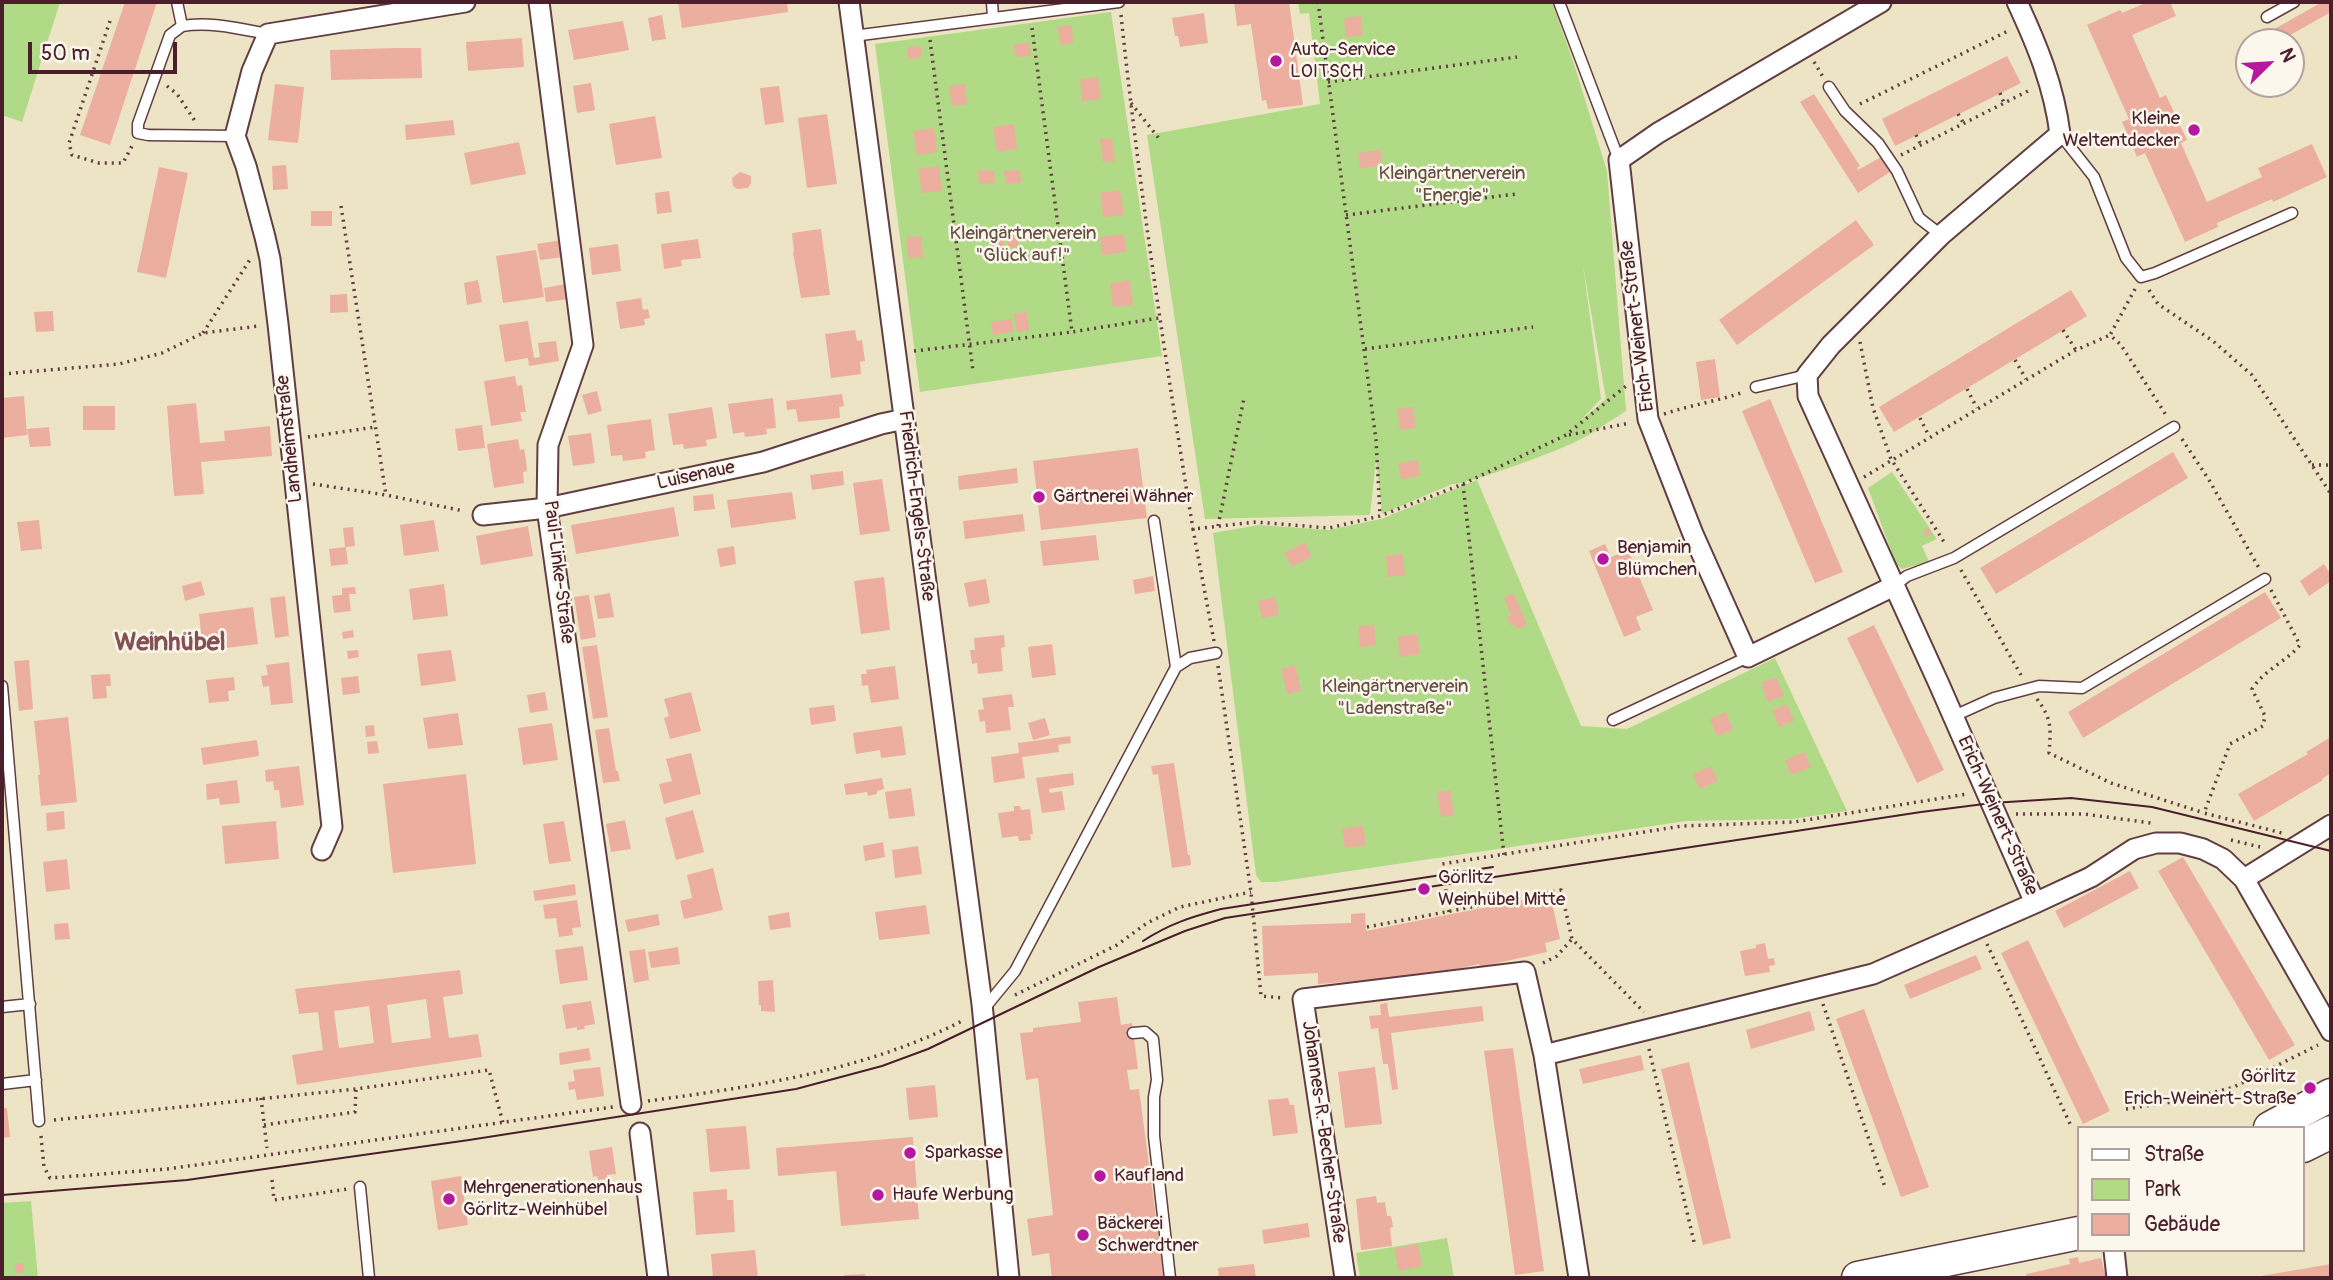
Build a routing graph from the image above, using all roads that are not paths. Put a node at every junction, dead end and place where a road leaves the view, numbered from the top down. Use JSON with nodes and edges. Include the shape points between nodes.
{"nodes":[{"id":1,"x":177,"y":2,"type":"edge"},
{"id":2,"x":465,"y":2,"type":"edge"},
{"id":3,"x":539,"y":2,"type":"edge"},
{"id":4,"x":849,"y":2,"type":"edge"},
{"id":5,"x":992,"y":2,"type":"edge"},
{"id":6,"x":1119,"y":2,"type":"edge"},
{"id":7,"x":1559,"y":2,"type":"edge"},
{"id":8,"x":1881,"y":2,"type":"edge"},
{"id":9,"x":2017,"y":2,"type":"edge"},
{"id":10,"x":2294,"y":2,"type":"edge"},
{"id":11,"x":1058,"y":6,"type":"edge"},
{"id":12,"x":2267,"y":17,"type":"dead end"},
{"id":13,"x":993,"y":18,"type":"junction"},
{"id":14,"x":182,"y":26,"type":"junction"},
{"id":15,"x":268,"y":34,"type":"junction"},
{"id":16,"x":853,"y":36,"type":"junction"},
{"id":17,"x":1829,"y":87,"type":"road end"},
{"id":18,"x":2060,"y":134,"type":"junction"},
{"id":19,"x":235,"y":136,"type":"junction"},
{"id":20,"x":1619,"y":160,"type":"junction"},
{"id":21,"x":2292,"y":212,"type":"dead end"},
{"id":22,"x":1941,"y":235,"type":"junction"},
{"id":23,"x":1807,"y":375,"type":"junction"},
{"id":24,"x":1756,"y":387,"type":"road end"},
{"id":25,"x":905,"y":419,"type":"junction"},
{"id":26,"x":2174,"y":427,"type":"dead end"},
{"id":27,"x":547,"y":508,"type":"junction"},
{"id":28,"x":473,"y":513,"type":"road end"},
{"id":29,"x":1154,"y":521,"type":"dead end"},
{"id":30,"x":2265,"y":579,"type":"road end"},
{"id":31,"x":1894,"y":586,"type":"junction"},
{"id":32,"x":1216,"y":653,"type":"road end"},
{"id":33,"x":1748,"y":657,"type":"junction"},
{"id":34,"x":1176,"y":667,"type":"junction"},
{"id":35,"x":2,"y":686,"type":"edge"},
{"id":36,"x":1954,"y":716,"type":"junction"},
{"id":37,"x":1613,"y":720,"type":"dead end"},
{"id":38,"x":2331,"y":825,"type":"edge"},
{"id":39,"x":322,"y":850,"type":"dead end"},
{"id":40,"x":2244,"y":879,"type":"junction"},
{"id":41,"x":2035,"y":903,"type":"junction"},
{"id":42,"x":30,"y":1004,"type":"junction"},
{"id":43,"x":2,"y":1007,"type":"edge"},
{"id":44,"x":982,"y":1010,"type":"junction"},
{"id":45,"x":1133,"y":1033,"type":"dead end"},
{"id":46,"x":2326,"y":1037,"type":"edge"},
{"id":47,"x":1544,"y":1055,"type":"junction"},
{"id":48,"x":36,"y":1080,"type":"junction"},
{"id":49,"x":2,"y":1084,"type":"edge"},
{"id":50,"x":2331,"y":1096,"type":"edge"},
{"id":51,"x":631,"y":1104,"type":"dead end"},
{"id":52,"x":39,"y":1121,"type":"road end"},
{"id":53,"x":2274,"y":1126,"type":"edge"},
{"id":54,"x":2331,"y":1132,"type":"edge"},
{"id":55,"x":640,"y":1133,"type":"dead end"},
{"id":56,"x":2305,"y":1145,"type":"edge"},
{"id":57,"x":360,"y":1187,"type":"road end"},
{"id":58,"x":2078,"y":1215,"type":"edge"},
{"id":59,"x":2078,"y":1233,"type":"edge"},
{"id":60,"x":2114,"y":1252,"type":"edge"},
{"id":61,"x":1985,"y":1253,"type":"junction"},
{"id":62,"x":369,"y":1278,"type":"edge"},
{"id":63,"x":658,"y":1278,"type":"edge"},
{"id":64,"x":1009,"y":1278,"type":"edge"},
{"id":65,"x":1170,"y":1278,"type":"edge"},
{"id":66,"x":1345,"y":1278,"type":"edge"},
{"id":67,"x":1579,"y":1278,"type":"edge"},
{"id":68,"x":1858,"y":1278,"type":"edge"},
{"id":69,"x":2117,"y":1278,"type":"edge"}],
"edges":[{"from":1,"to":14,"type":"lane"},
{"from":2,"to":15,"type":"street"},
{"from":3,"to":27,"type":"street","name":"Paul-Linke-Straße","via":[[583,345],[548,445]]},
{"from":4,"to":16,"type":"street","name":"Friedrich-Engels-Straße"},
{"from":5,"to":13,"type":"lane"},
{"from":6,"to":11,"type":"lane"},
{"from":7,"to":20,"type":"lane"},
{"from":8,"to":20,"type":"street"},
{"from":9,"to":18,"type":"street","via":[[2049,80]]},
{"from":10,"to":12,"type":"lane"},
{"from":11,"to":13,"type":"lane"},
{"from":13,"to":16,"type":"lane"},
{"from":14,"to":15,"type":"lane"},
{"from":14,"to":19,"type":"lane","via":[[170,34],[138,133]]},
{"from":15,"to":19,"type":"street","via":[[252,71]]},
{"from":16,"to":25,"type":"street","name":"Friedrich-Engels-Straße"},
{"from":17,"to":22,"type":"lane","via":[[1845,111],[1878,143],[1919,218]]},
{"from":18,"to":21,"type":"lane","via":[[2094,177],[2126,258],[2141,277]]},
{"from":18,"to":22,"type":"street"},
{"from":19,"to":39,"type":"street","name":"Landheimstraße","via":[[265,237],[278,324],[332,827]]},
{"from":20,"to":33,"type":"street","name":"Erich-Weinert-Straße","via":[[1648,419]]},
{"from":22,"to":23,"type":"street"},
{"from":23,"to":24,"type":"lane"},
{"from":23,"to":31,"type":"street","name":"Erich-Weinert-Straße","via":[[1808,396]]},
{"from":25,"to":27,"type":"street","name":"Luisenaue","via":[[763,462]]},
{"from":25,"to":44,"type":"street","name":"Friedrich-Engels-Straße"},
{"from":26,"to":31,"type":"lane","via":[[1954,558],[1907,576]]},
{"from":27,"to":28,"type":"street","name":"Luisenaue"},
{"from":27,"to":51,"type":"street","name":"Paul-Linke-Straße"},
{"from":29,"to":34,"type":"lane"},
{"from":30,"to":36,"type":"lane","via":[[2082,688],[2039,686],[1994,698]]},
{"from":31,"to":33,"type":"street"},
{"from":31,"to":36,"type":"street","name":"Erich-Weinert-Straße"},
{"from":32,"to":34,"type":"lane","via":[[1190,658]]},
{"from":33,"to":37,"type":"lane"},
{"from":34,"to":44,"type":"lane","via":[[1015,971]]},
{"from":35,"to":42,"type":"lane"},
{"from":36,"to":41,"type":"street","name":"Erich-Weinert-Straße"},
{"from":38,"to":40,"type":"street"},
{"from":40,"to":41,"type":"street","name":"Erich-Weinert-Straße","via":[[2223,859],[2203,849],[2180,843],[2156,844],[2134,849],[2091,877]]},
{"from":40,"to":46,"type":"street","name":"Erich-Weinert-Straße"},
{"from":41,"to":47,"type":"street","via":[[1873,974]]},
{"from":42,"to":43,"type":"lane"},
{"from":42,"to":48,"type":"lane"},
{"from":44,"to":64,"type":"street","name":"Friedrich-Engels-Straße"},
{"from":45,"to":65,"type":"lane","via":[[1145,1032],[1153,1038],[1157,1080],[1154,1136]]},
{"from":47,"to":66,"type":"street","name":"Johannes-R.-Becher-Straße","via":[[1525,972],[1303,999]]},
{"from":47,"to":67,"type":"street"},
{"from":48,"to":49,"type":"lane"},
{"from":48,"to":52,"type":"lane"},
{"from":50,"to":53,"type":"main road"},
{"from":54,"to":56,"type":"main road"},
{"from":55,"to":63,"type":"street"},
{"from":57,"to":62,"type":"lane"},
{"from":58,"to":61,"type":"main road"},
{"from":59,"to":61,"type":"main road"},
{"from":60,"to":69,"type":"street"},
{"from":61,"to":68,"type":"main road"}]}
